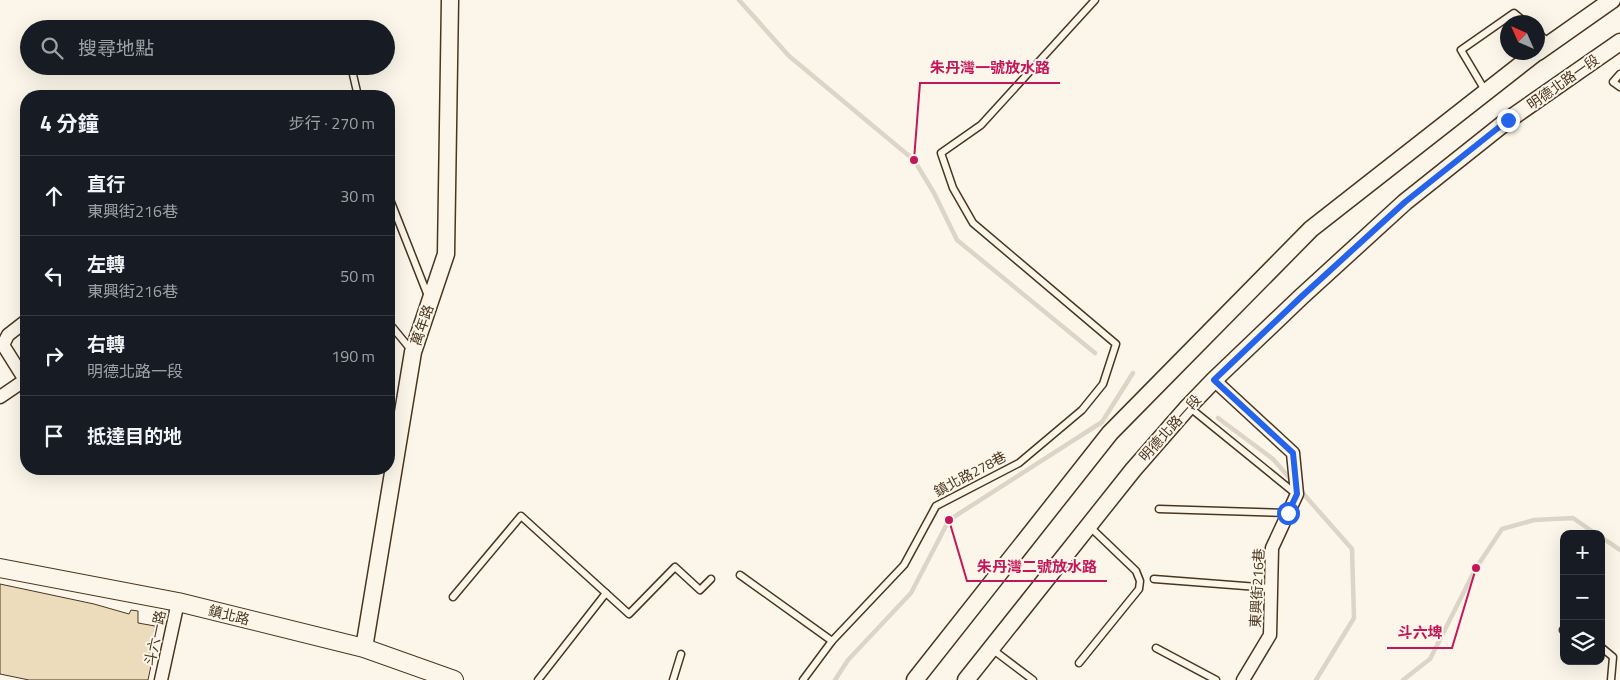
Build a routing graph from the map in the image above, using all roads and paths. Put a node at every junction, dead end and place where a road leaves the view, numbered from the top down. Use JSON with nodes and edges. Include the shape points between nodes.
{"nodes":[{"id":1,"x":450,"y":0,"type":"edge"},
{"id":2,"x":1095,"y":0,"type":"edge"},
{"id":3,"x":1612,"y":0,"type":"edge"},
{"id":4,"x":1500,"y":23,"type":"edge"},
{"id":5,"x":1545,"y":42,"type":"edge"},
{"id":6,"x":1620,"y":42,"type":"edge"},
{"id":7,"x":1523,"y":60,"type":"edge"},
{"id":8,"x":1620,"y":74,"type":"edge"},
{"id":9,"x":353,"y":75,"type":"edge"},
{"id":10,"x":1620,"y":88,"type":"edge"},
{"id":11,"x":357,"y":90,"type":"edge"},
{"id":12,"x":1487,"y":93,"type":"junction"},
{"id":13,"x":395,"y":212,"type":"edge"},
{"id":14,"x":430,"y":302,"type":"junction"},
{"id":15,"x":20,"y":327,"type":"edge"},
{"id":16,"x":395,"y":330,"type":"edge"},
{"id":17,"x":413,"y":352,"type":"junction"},
{"id":18,"x":20,"y":372,"type":"edge"},
{"id":19,"x":1214,"y":380,"type":"junction"},
{"id":20,"x":20,"y":383,"type":"edge"},
{"id":21,"x":0,"y":397,"type":"edge"},
{"id":22,"x":1188,"y":406,"type":"junction"},
{"id":23,"x":395,"y":461,"type":"edge"},
{"id":24,"x":393,"y":475,"type":"edge"},
{"id":25,"x":1297,"y":494,"type":"junction"},
{"id":26,"x":1159,"y":509,"type":"dead end"},
{"id":27,"x":1288,"y":513,"type":"junction"},
{"id":28,"x":1088,"y":525,"type":"junction"},
{"id":29,"x":0,"y":568,"type":"edge"},
{"id":30,"x":740,"y":575,"type":"dead end"},
{"id":31,"x":1154,"y":578,"type":"dead end"},
{"id":32,"x":711,"y":579,"type":"dead end"},
{"id":33,"x":1271,"y":588,"type":"junction"},
{"id":34,"x":606,"y":593,"type":"junction"},
{"id":35,"x":453,"y":597,"type":"dead end"},
{"id":36,"x":178,"y":602,"type":"junction"},
{"id":37,"x":832,"y":641,"type":"junction"},
{"id":38,"x":364,"y":648,"type":"junction"},
{"id":39,"x":992,"y":648,"type":"junction"},
{"id":40,"x":1156,"y":648,"type":"dead end"},
{"id":41,"x":1605,"y":650,"type":"edge"},
{"id":42,"x":681,"y":654,"type":"dead end"},
{"id":43,"x":1079,"y":663,"type":"dead end"},
{"id":44,"x":161,"y":680,"type":"edge"},
{"id":45,"x":454,"y":680,"type":"edge"},
{"id":46,"x":538,"y":680,"type":"edge"},
{"id":47,"x":674,"y":680,"type":"edge"},
{"id":48,"x":803,"y":680,"type":"edge"},
{"id":49,"x":915,"y":680,"type":"edge"},
{"id":50,"x":966,"y":680,"type":"edge"},
{"id":51,"x":1033,"y":680,"type":"edge"},
{"id":52,"x":1216,"y":680,"type":"edge"},
{"id":53,"x":1243,"y":680,"type":"edge"},
{"id":54,"x":1612,"y":680,"type":"edge"}],
"edges":[{"from":1,"to":14,"type":"street","name":"萬年路","via":[[446,254]]},
{"from":2,"to":37,"type":"lane","name":"鎮北路278巷","via":[[981,126],[941,153],[953,188],[973,223],[1116,344],[1102,384],[1082,410],[1019,463],[936,506],[904,565]]},
{"from":3,"to":5,"type":"street"},
{"from":4,"to":12,"type":"lane","via":[[1461,50]]},
{"from":6,"to":19,"type":"street","name":"明德北路一段","via":[[1508,120],[1405,202]]},
{"from":7,"to":12,"type":"street"},
{"from":8,"to":10,"type":"lane","via":[[1613,82]]},
{"from":9,"to":11,"type":"lane"},
{"from":12,"to":49,"type":"street","via":[[1311,229],[1110,433]]},
{"from":13,"to":14,"type":"lane"},
{"from":14,"to":17,"type":"street","name":"萬年路"},
{"from":15,"to":18,"type":"street","via":[[3,345]]},
{"from":16,"to":17,"type":"lane"},
{"from":17,"to":23,"type":"street","name":"萬年路"},
{"from":19,"to":22,"type":"street","name":"明德北路一段"},
{"from":19,"to":25,"type":"street","via":[[1293,453]]},
{"from":20,"to":21,"type":"street"},
{"from":22,"to":25,"type":"lane"},
{"from":22,"to":28,"type":"street","name":"明德北路一段"},
{"from":24,"to":38,"type":"street","name":"萬年路"},
{"from":25,"to":27,"type":"street","name":"東興街216巷"},
{"from":26,"to":27,"type":"lane"},
{"from":27,"to":33,"type":"street","name":"東興街216巷","via":[[1272,548]]},
{"from":28,"to":39,"type":"street","name":"明德北路一段"},
{"from":28,"to":43,"type":"lane","via":[[1136,570],[1140,581],[1139,589]]},
{"from":29,"to":36,"type":"main road","name":"鎮北路"},
{"from":30,"to":37,"type":"lane"},
{"from":31,"to":33,"type":"lane"},
{"from":32,"to":34,"type":"lane","via":[[700,590],[675,567],[629,614]]},
{"from":33,"to":53,"type":"street","name":"東興街216巷","via":[[1270,635]]},
{"from":34,"to":35,"type":"lane","via":[[521,516]]},
{"from":34,"to":46,"type":"lane"},
{"from":36,"to":38,"type":"main road","name":"鎮北路"},
{"from":36,"to":44,"type":"street","name":"斗六一路"},
{"from":37,"to":48,"type":"lane","name":"鎮北路278巷"},
{"from":38,"to":45,"type":"main road","name":"鎮北路"},
{"from":39,"to":50,"type":"street","name":"明德北路一段"},
{"from":39,"to":51,"type":"lane"},
{"from":40,"to":52,"type":"lane"},
{"from":41,"to":54,"type":"lane","via":[[1613,657]]},
{"from":42,"to":47,"type":"lane"}]}
